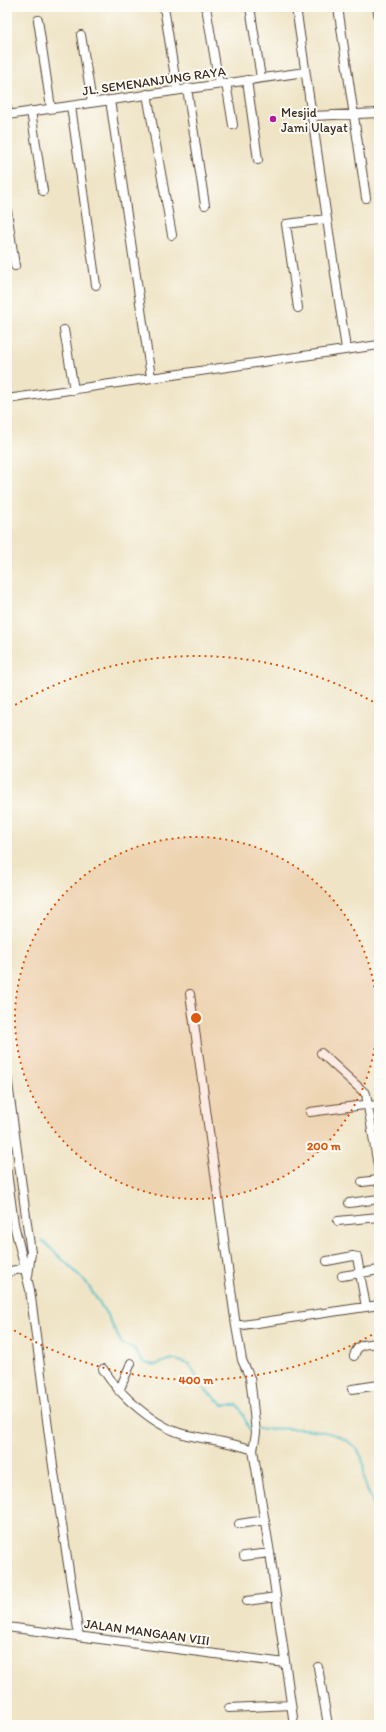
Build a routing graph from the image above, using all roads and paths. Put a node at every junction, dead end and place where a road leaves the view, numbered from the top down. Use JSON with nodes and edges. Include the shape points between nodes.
{"nodes":[{"id":1,"x":164,"y":7,"type":"edge"},
{"id":2,"x":206,"y":7,"type":"edge"},
{"id":3,"x":250,"y":7,"type":"edge"},
{"id":4,"x":296,"y":7,"type":"edge"},
{"id":5,"x":338,"y":7,"type":"edge"},
{"id":6,"x":377,"y":7,"type":"edge"},
{"id":7,"x":379,"y":18,"type":"edge"},
{"id":8,"x":38,"y":20,"type":"dead end"},
{"id":9,"x":81,"y":35,"type":"dead end"},
{"id":10,"x":304,"y":72,"type":"junction"},
{"id":11,"x":261,"y":78,"type":"junction"},
{"id":12,"x":247,"y":80,"type":"junction"},
{"id":13,"x":222,"y":83,"type":"junction"},
{"id":14,"x":187,"y":88,"type":"junction"},
{"id":15,"x":177,"y":90,"type":"junction"},
{"id":16,"x":147,"y":94,"type":"junction"},
{"id":17,"x":110,"y":100,"type":"junction"},
{"id":18,"x":92,"y":102,"type":"junction"},
{"id":19,"x":70,"y":106,"type":"junction"},
{"id":20,"x":51,"y":108,"type":"junction"},
{"id":21,"x":31,"y":111,"type":"junction"},
{"id":22,"x":7,"y":112,"type":"edge"},
{"id":23,"x":379,"y":113,"type":"edge"},
{"id":24,"x":354,"y":114,"type":"junction"},
{"id":25,"x":312,"y":116,"type":"junction"},
{"id":26,"x":233,"y":125,"type":"dead end"},
{"id":27,"x":258,"y":160,"type":"dead end"},
{"id":28,"x":43,"y":192,"type":"dead end"},
{"id":29,"x":366,"y":198,"type":"dead end"},
{"id":30,"x":205,"y":205,"type":"dead end"},
{"id":31,"x":7,"y":211,"type":"edge"},
{"id":32,"x":327,"y":220,"type":"junction"},
{"id":33,"x":172,"y":235,"type":"dead end"},
{"id":34,"x":15,"y":266,"type":"dead end"},
{"id":35,"x":96,"y":285,"type":"dead end"},
{"id":36,"x":298,"y":308,"type":"dead end"},
{"id":37,"x":64,"y":330,"type":"dead end"},
{"id":38,"x":379,"y":345,"type":"edge"},
{"id":39,"x":346,"y":349,"type":"junction"},
{"id":40,"x":151,"y":377,"type":"junction"},
{"id":41,"x":74,"y":390,"type":"junction"},
{"id":42,"x":7,"y":399,"type":"edge"},
{"id":43,"x":190,"y":994,"type":"dead end"},
{"id":44,"x":321,"y":1054,"type":"dead end"},
{"id":45,"x":7,"y":1076,"type":"edge"},
{"id":46,"x":379,"y":1104,"type":"edge"},
{"id":47,"x":368,"y":1106,"type":"junction"},
{"id":48,"x":310,"y":1112,"type":"dead end"},
{"id":49,"x":379,"y":1169,"type":"edge"},
{"id":50,"x":7,"y":1172,"type":"edge"},
{"id":51,"x":379,"y":1172,"type":"edge"},
{"id":52,"x":379,"y":1180,"type":"edge"},
{"id":53,"x":362,"y":1182,"type":"dead end"},
{"id":54,"x":379,"y":1199,"type":"edge"},
{"id":55,"x":349,"y":1203,"type":"dead end"},
{"id":56,"x":379,"y":1217,"type":"edge"},
{"id":57,"x":338,"y":1221,"type":"dead end"},
{"id":58,"x":327,"y":1261,"type":"dead end"},
{"id":59,"x":27,"y":1267,"type":"junction"},
{"id":60,"x":379,"y":1270,"type":"edge"},
{"id":61,"x":7,"y":1272,"type":"edge"},
{"id":62,"x":359,"y":1274,"type":"junction"},
{"id":63,"x":342,"y":1276,"type":"dead end"},
{"id":64,"x":379,"y":1305,"type":"edge"},
{"id":65,"x":366,"y":1307,"type":"junction"},
{"id":66,"x":236,"y":1326,"type":"junction"},
{"id":67,"x":379,"y":1343,"type":"edge"},
{"id":68,"x":354,"y":1356,"type":"dead end"},
{"id":69,"x":131,"y":1363,"type":"dead end"},
{"id":70,"x":103,"y":1369,"type":"dead end"},
{"id":71,"x":379,"y":1385,"type":"edge"},
{"id":72,"x":352,"y":1389,"type":"dead end"},
{"id":73,"x":119,"y":1390,"type":"junction"},
{"id":74,"x":253,"y":1450,"type":"junction"},
{"id":75,"x":265,"y":1520,"type":"junction"},
{"id":76,"x":239,"y":1524,"type":"dead end"},
{"id":77,"x":270,"y":1553,"type":"junction"},
{"id":78,"x":244,"y":1556,"type":"dead end"},
{"id":79,"x":276,"y":1597,"type":"junction"},
{"id":80,"x":247,"y":1601,"type":"dead end"},
{"id":81,"x":7,"y":1627,"type":"edge"},
{"id":82,"x":80,"y":1636,"type":"junction"},
{"id":83,"x":284,"y":1663,"type":"junction"},
{"id":84,"x":318,"y":1666,"type":"dead end"},
{"id":85,"x":291,"y":1705,"type":"junction"},
{"id":86,"x":229,"y":1708,"type":"dead end"},
{"id":87,"x":294,"y":1725,"type":"edge"},
{"id":88,"x":328,"y":1725,"type":"edge"}],
"edges":[{"from":1,"to":15,"type":"street"},
{"from":2,"to":13,"type":"street"},
{"from":3,"to":11,"type":"street"},
{"from":4,"to":10,"type":"street"},
{"from":5,"to":24,"type":"street"},
{"from":6,"to":7,"type":"street"},
{"from":8,"to":20,"type":"street"},
{"from":9,"to":18,"type":"street"},
{"from":10,"to":11,"type":"street","name":"JL. SEMENANJUNG RAYA"},
{"from":10,"to":25,"type":"street"},
{"from":11,"to":12,"type":"street","name":"JL. SEMENANJUNG RAYA"},
{"from":12,"to":13,"type":"street","name":"JL. SEMENANJUNG RAYA"},
{"from":12,"to":27,"type":"street"},
{"from":13,"to":14,"type":"street","name":"JL. SEMENANJUNG RAYA"},
{"from":13,"to":26,"type":"street"},
{"from":14,"to":15,"type":"street","name":"JL. SEMENANJUNG RAYA"},
{"from":14,"to":30,"type":"street"},
{"from":15,"to":16,"type":"street","name":"JL. SEMENANJUNG RAYA"},
{"from":16,"to":17,"type":"street","name":"JL. SEMENANJUNG RAYA"},
{"from":16,"to":33,"type":"street"},
{"from":17,"to":18,"type":"street","name":"JL. SEMENANJUNG RAYA"},
{"from":17,"to":40,"type":"street"},
{"from":18,"to":19,"type":"street","name":"JL. SEMENANJUNG RAYA"},
{"from":19,"to":20,"type":"street","name":"JL. SEMENANJUNG RAYA"},
{"from":19,"to":35,"type":"street"},
{"from":20,"to":21,"type":"street","name":"JL. SEMENANJUNG RAYA"},
{"from":21,"to":22,"type":"street","name":"JL. SEMENANJUNG RAYA"},
{"from":21,"to":28,"type":"street"},
{"from":23,"to":24,"type":"street"},
{"from":24,"to":25,"type":"street"},
{"from":24,"to":29,"type":"street"},
{"from":25,"to":32,"type":"street"},
{"from":31,"to":34,"type":"street"},
{"from":32,"to":36,"type":"street","via":[[286,224]]},
{"from":32,"to":39,"type":"street"},
{"from":37,"to":41,"type":"street"},
{"from":38,"to":39,"type":"street"},
{"from":39,"to":40,"type":"street"},
{"from":40,"to":41,"type":"street"},
{"from":41,"to":42,"type":"street"},
{"from":43,"to":66,"type":"street"},
{"from":44,"to":47,"type":"street","via":[[365,1092]]},
{"from":45,"to":59,"type":"street","via":[[31,1253]]},
{"from":46,"to":47,"type":"street"},
{"from":47,"to":48,"type":"street"},
{"from":47,"to":49,"type":"street"},
{"from":49,"to":51,"type":"street"},
{"from":50,"to":59,"type":"street","via":[[14,1224]]},
{"from":52,"to":53,"type":"street"},
{"from":54,"to":55,"type":"street"},
{"from":56,"to":57,"type":"street"},
{"from":58,"to":62,"type":"street","via":[[356,1256]]},
{"from":59,"to":61,"type":"street"},
{"from":59,"to":82,"type":"street","via":[[54,1473]]},
{"from":60,"to":62,"type":"street"},
{"from":62,"to":63,"type":"street"},
{"from":62,"to":65,"type":"street"},
{"from":64,"to":65,"type":"street"},
{"from":65,"to":66,"type":"street"},
{"from":66,"to":74,"type":"street","via":[[242,1360],[250,1378],[256,1430]]},
{"from":67,"to":68,"type":"street","via":[[359,1346]]},
{"from":69,"to":73,"type":"street"},
{"from":70,"to":73,"type":"street"},
{"from":71,"to":72,"type":"street"},
{"from":73,"to":74,"type":"street","via":[[156,1421],[172,1429],[186,1435],[236,1444]]},
{"from":74,"to":75,"type":"street"},
{"from":75,"to":76,"type":"street"},
{"from":75,"to":77,"type":"street"},
{"from":77,"to":78,"type":"street"},
{"from":77,"to":79,"type":"street"},
{"from":79,"to":80,"type":"street"},
{"from":79,"to":83,"type":"street"},
{"from":81,"to":82,"type":"street","name":"JALAN MANGAAN VIII"},
{"from":82,"to":83,"type":"street","name":"JALAN MANGAAN VIII"},
{"from":83,"to":85,"type":"street"},
{"from":84,"to":88,"type":"street"},
{"from":85,"to":86,"type":"street"},
{"from":85,"to":87,"type":"street"}]}
